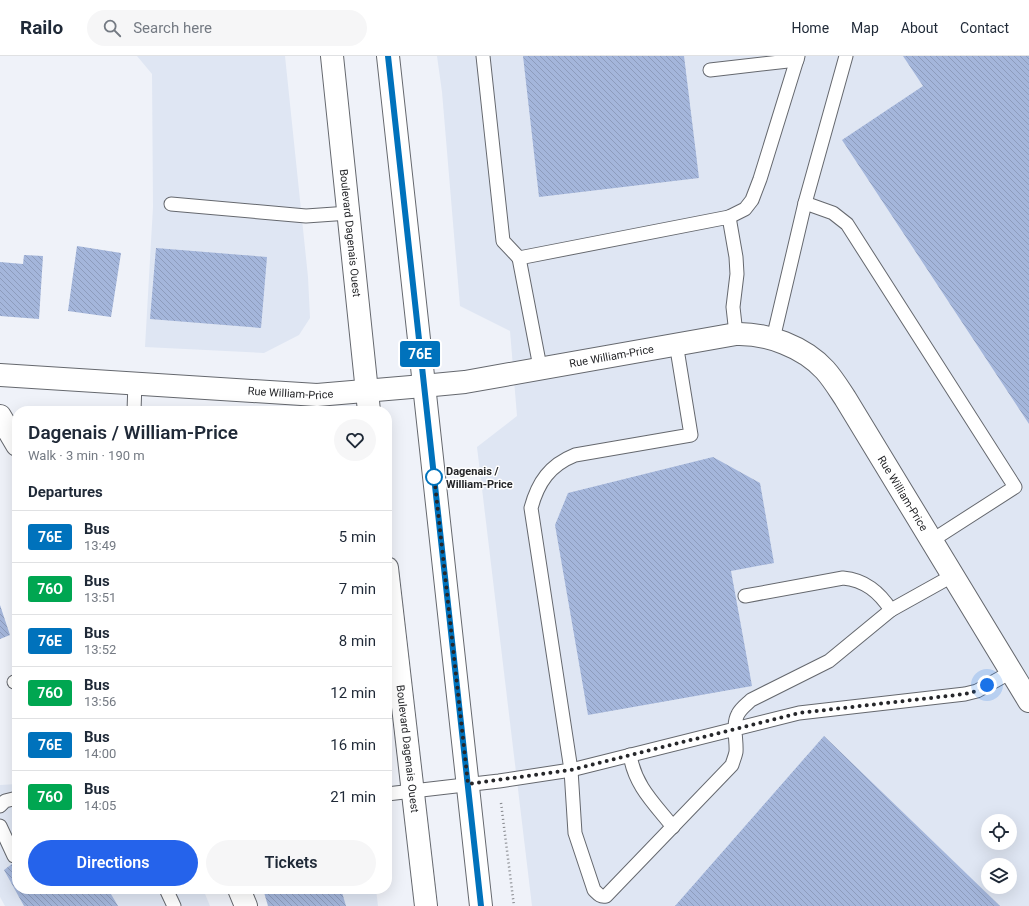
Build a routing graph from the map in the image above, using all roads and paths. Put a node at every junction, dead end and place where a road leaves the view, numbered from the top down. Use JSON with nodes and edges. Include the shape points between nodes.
{"nodes":[{"id":1,"x":332,"y":56,"type":"edge"},
{"id":2,"x":388,"y":56,"type":"edge"},
{"id":3,"x":483,"y":56,"type":"edge"},
{"id":4,"x":846,"y":56,"type":"edge"},
{"id":5,"x":797,"y":58,"type":"edge"},
{"id":6,"x":710,"y":70,"type":"dead end"},
{"id":7,"x":805,"y":203,"type":"junction"},
{"id":8,"x":171,"y":204,"type":"dead end"},
{"id":9,"x":349,"y":213,"type":"junction"},
{"id":10,"x":729,"y":217,"type":"junction"},
{"id":11,"x":519,"y":258,"type":"junction"},
{"id":12,"x":736,"y":334,"type":"junction"},
{"id":13,"x":773,"y":339,"type":"junction"},
{"id":14,"x":676,"y":343,"type":"junction"},
{"id":15,"x":540,"y":367,"type":"junction"},
{"id":16,"x":0,"y":375,"type":"edge"},
{"id":17,"x":135,"y":382,"type":"junction"},
{"id":18,"x":423,"y":386,"type":"junction"},
{"id":19,"x":368,"y":401,"type":"edge"},
{"id":20,"x":134,"y":406,"type":"edge"},
{"id":21,"x":0,"y":416,"type":"edge"},
{"id":22,"x":12,"y":436,"type":"edge"},
{"id":23,"x":931,"y":541,"type":"junction"},
{"id":24,"x":952,"y":576,"type":"junction"},
{"id":25,"x":745,"y":596,"type":"dead end"},
{"id":26,"x":891,"y":610,"type":"junction"},
{"id":27,"x":392,"y":657,"type":"edge"},
{"id":28,"x":1011,"y":672,"type":"junction"},
{"id":29,"x":393,"y":675,"type":"edge"},
{"id":30,"x":1029,"y":701,"type":"edge"},
{"id":31,"x":735,"y":729,"type":"junction"},
{"id":32,"x":630,"y":755,"type":"junction"},
{"id":33,"x":571,"y":770,"type":"junction"},
{"id":34,"x":468,"y":784,"type":"junction"},
{"id":35,"x":412,"y":792,"type":"junction"},
{"id":36,"x":392,"y":794,"type":"edge"},
{"id":37,"x":12,"y":799,"type":"edge"},
{"id":38,"x":501,"y":800,"type":"dead end"},
{"id":39,"x":0,"y":806,"type":"edge"},
{"id":40,"x":0,"y":826,"type":"edge"},
{"id":41,"x":673,"y":827,"type":"junction"},
{"id":42,"x":12,"y":852,"type":"edge"},
{"id":43,"x":168,"y":894,"type":"edge"},
{"id":44,"x":241,"y":894,"type":"edge"},
{"id":45,"x":174,"y":906,"type":"edge"},
{"id":46,"x":246,"y":906,"type":"edge"},
{"id":47,"x":426,"y":906,"type":"edge"},
{"id":48,"x":481,"y":906,"type":"edge"},
{"id":49,"x":514,"y":906,"type":"edge"}],
"edges":[{"from":1,"to":9,"type":"main road","name":"Boulevard Dagenais Ouest"},
{"from":2,"to":18,"type":"main road"},
{"from":3,"to":11,"type":"lane","via":[[503,241]]},
{"from":4,"to":7,"type":"lane"},
{"from":5,"to":6,"type":"lane"},
{"from":5,"to":10,"type":"lane","via":[[752,200],[745,209]]},
{"from":7,"to":13,"type":"lane"},
{"from":7,"to":23,"type":"lane","via":[[833,213],[847,224],[1015,487]]},
{"from":8,"to":9,"type":"lane","via":[[306,216]]},
{"from":9,"to":19,"type":"main road","name":"Boulevard Dagenais Ouest"},
{"from":10,"to":11,"type":"lane"},
{"from":10,"to":12,"type":"lane","via":[[736,257],[737,274],[733,307]]},
{"from":11,"to":15,"type":"lane"},
{"from":12,"to":13,"type":"main road","name":"Rue William-Price","via":[[749,333]]},
{"from":12,"to":14,"type":"main road","name":"Rue William-Price"},
{"from":13,"to":23,"type":"main road","name":"Rue William-Price","via":[[801,352],[825,370],[873,441]]},
{"from":14,"to":15,"type":"main road","name":"Rue William-Price"},
{"from":14,"to":33,"type":"lane","via":[[691,435],[575,455],[562,460],[540,482],[531,508]]},
{"from":15,"to":18,"type":"main road","name":"Rue William-Price","via":[[465,382]]},
{"from":16,"to":17,"type":"main road","name":"Rue William-Price"},
{"from":17,"to":19,"type":"main road","name":"Rue William-Price"},
{"from":17,"to":20,"type":"lane"},
{"from":18,"to":19,"type":"main road","name":"Rue William-Price"},
{"from":18,"to":34,"type":"main road"},
{"from":21,"to":22,"type":"main road"},
{"from":23,"to":24,"type":"main road","name":"Rue William-Price"},
{"from":24,"to":26,"type":"lane"},
{"from":24,"to":28,"type":"main road","name":"Rue William-Price"},
{"from":25,"to":26,"type":"lane","via":[[843,578],[853,579],[877,591]]},
{"from":26,"to":31,"type":"lane","via":[[829,661],[751,700],[737,715]]},
{"from":27,"to":29,"type":"main road","name":"Boulevard Dagenais Ouest"},
{"from":28,"to":30,"type":"main road","name":"Rue William-Price"},
{"from":28,"to":31,"type":"lane","via":[[977,691],[965,694],[799,713]]},
{"from":29,"to":35,"type":"main road","name":"Boulevard Dagenais Ouest"},
{"from":31,"to":32,"type":"lane"},
{"from":31,"to":41,"type":"lane","via":[[736,753],[732,765]]},
{"from":32,"to":33,"type":"lane"},
{"from":32,"to":41,"type":"lane","via":[[632,769],[639,784]]},
{"from":33,"to":34,"type":"lane"},
{"from":33,"to":41,"type":"lane","via":[[575,833],[594,890],[602,897],[606,896]]},
{"from":34,"to":35,"type":"lane"},
{"from":34,"to":48,"type":"main road"},
{"from":35,"to":36,"type":"lane"},
{"from":35,"to":47,"type":"main road","name":"Boulevard Dagenais Ouest"},
{"from":37,"to":39,"type":"lane"},
{"from":38,"to":49,"type":"path"},
{"from":40,"to":42,"type":"lane"},
{"from":43,"to":45,"type":"lane"},
{"from":44,"to":46,"type":"main road"}]}
